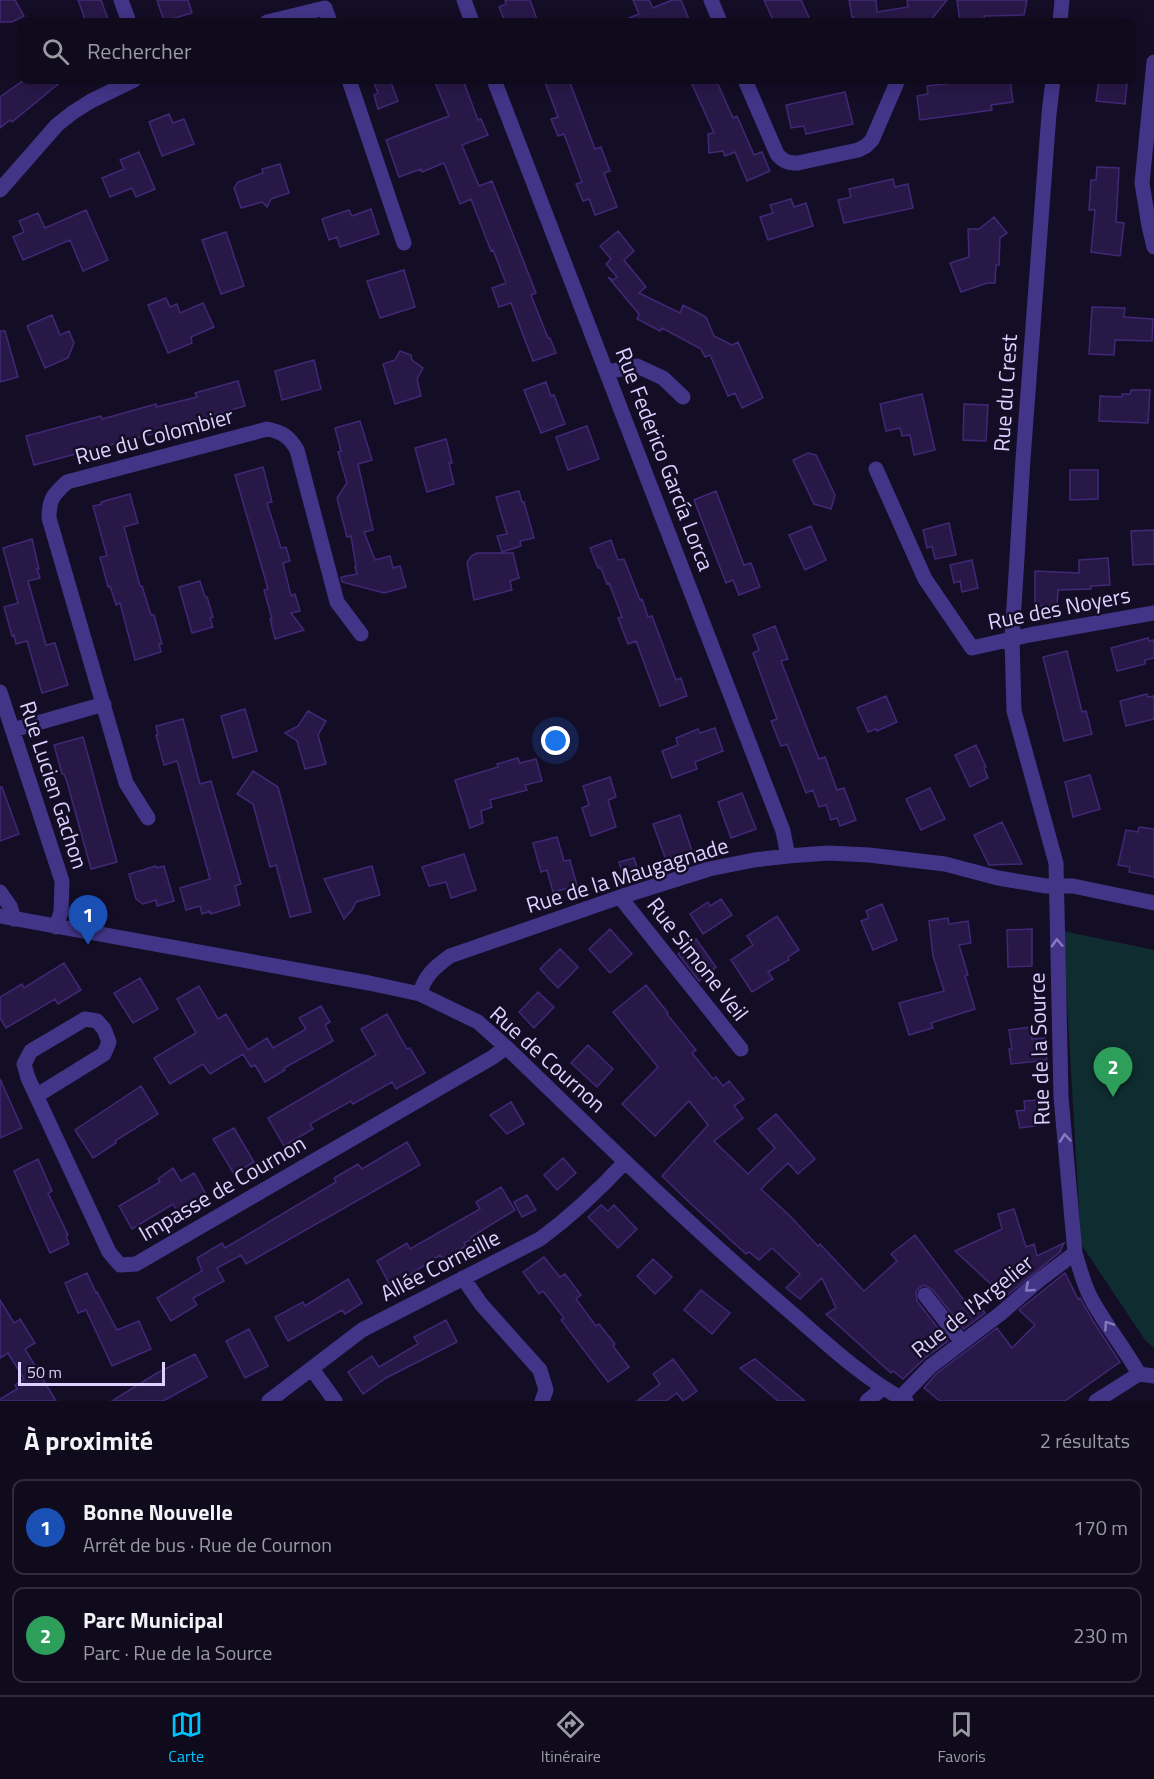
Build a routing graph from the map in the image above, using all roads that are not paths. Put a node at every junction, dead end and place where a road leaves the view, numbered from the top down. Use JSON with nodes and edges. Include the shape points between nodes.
{"nodes":[{"id":1,"x":121,"y":0,"type":"edge"},
{"id":2,"x":464,"y":0,"type":"edge"},
{"id":3,"x":711,"y":0,"type":"edge"},
{"id":4,"x":1062,"y":0,"type":"edge"},
{"id":5,"x":128,"y":18,"type":"edge"},
{"id":6,"x":284,"y":18,"type":"edge"},
{"id":7,"x":329,"y":18,"type":"edge"},
{"id":8,"x":471,"y":18,"type":"edge"},
{"id":9,"x":718,"y":18,"type":"edge"},
{"id":10,"x":1060,"y":18,"type":"edge"},
{"id":11,"x":1154,"y":62,"type":"edge"},
{"id":12,"x":126,"y":84,"type":"edge"},
{"id":13,"x":350,"y":84,"type":"edge"},
{"id":14,"x":496,"y":84,"type":"edge"},
{"id":15,"x":747,"y":84,"type":"edge"},
{"id":16,"x":896,"y":84,"type":"edge"},
{"id":17,"x":1053,"y":84,"type":"edge"},
{"id":18,"x":1150,"y":131,"type":"edge"},
{"id":19,"x":0,"y":190,"type":"edge"},
{"id":20,"x":404,"y":243,"type":"dead end"},
{"id":21,"x":1154,"y":247,"type":"edge"},
{"id":22,"x":607,"y":372,"type":"junction"},
{"id":23,"x":684,"y":398,"type":"dead end"},
{"id":24,"x":876,"y":469,"type":"dead end"},
{"id":25,"x":1154,"y":613,"type":"edge"},
{"id":26,"x":361,"y":634,"type":"dead end"},
{"id":27,"x":1012,"y":639,"type":"junction"},
{"id":28,"x":0,"y":692,"type":"edge"},
{"id":29,"x":104,"y":704,"type":"junction"},
{"id":30,"x":1014,"y":711,"type":"joint"},
{"id":31,"x":13,"y":730,"type":"junction"},
{"id":32,"x":148,"y":818,"type":"dead end"},
{"id":33,"x":788,"y":855,"type":"junction"},
{"id":34,"x":1057,"y":886,"type":"junction"},
{"id":35,"x":0,"y":892,"type":"edge"},
{"id":36,"x":620,"y":897,"type":"junction"},
{"id":37,"x":1154,"y":903,"type":"edge"},
{"id":38,"x":7,"y":918,"type":"edge"},
{"id":39,"x":56,"y":927,"type":"junction"},
{"id":40,"x":420,"y":994,"type":"junction"},
{"id":41,"x":506,"y":1047,"type":"junction"},
{"id":42,"x":741,"y":1049,"type":"dead end"},
{"id":43,"x":36,"y":1096,"type":"junction"},
{"id":44,"x":625,"y":1162,"type":"junction"},
{"id":45,"x":1076,"y":1252,"type":"junction"},
{"id":46,"x":463,"y":1278,"type":"junction"},
{"id":47,"x":925,"y":1295,"type":"dead end"},
{"id":48,"x":962,"y":1342,"type":"junction"},
{"id":49,"x":312,"y":1369,"type":"junction"},
{"id":50,"x":1147,"y":1375,"type":"edge"},
{"id":51,"x":883,"y":1388,"type":"junction"},
{"id":52,"x":903,"y":1399,"type":"edge"},
{"id":53,"x":269,"y":1401,"type":"edge"},
{"id":54,"x":335,"y":1401,"type":"edge"},
{"id":55,"x":542,"y":1401,"type":"edge"},
{"id":56,"x":867,"y":1401,"type":"edge"},
{"id":57,"x":1096,"y":1401,"type":"edge"}],
"edges":[{"from":1,"to":5,"type":"street"},
{"from":2,"to":8,"type":"street"},
{"from":3,"to":9,"type":"street"},
{"from":4,"to":10,"type":"street"},
{"from":6,"to":7,"type":"street","via":[[325,8]]},
{"from":11,"to":18,"type":"street"},
{"from":12,"to":19,"type":"street","via":[[91,101],[57,125]]},
{"from":13,"to":20,"type":"street"},
{"from":14,"to":22,"type":"street","name":"Rue Federico García Lorca"},
{"from":15,"to":16,"type":"street","via":[[777,154],[788,163],[866,146]]},
{"from":17,"to":27,"type":"street","name":"Rue du Crest"},
{"from":18,"to":21,"type":"street","via":[[1142,183]]},
{"from":22,"to":23,"type":"street","via":[[638,366],[663,378]]},
{"from":22,"to":33,"type":"street","name":"Rue Federico García Lorca","via":[[779,820]]},
{"from":24,"to":27,"type":"street","name":"Rue des Noyers","via":[[925,579],[972,648]]},
{"from":25,"to":27,"type":"street","name":"Rue des Noyers"},
{"from":26,"to":29,"type":"street","name":"Rue du Colombier","via":[[337,603],[297,450],[281,432],[267,429],[67,482],[54,494],[49,518]]},
{"from":27,"to":30,"type":"street","name":"Rue du Crest"},
{"from":28,"to":31,"type":"street","name":"Rue Lucien Gachon"},
{"from":29,"to":31,"type":"street"},
{"from":29,"to":32,"type":"street","name":"Rue du Colombier","via":[[126,783]]},
{"from":30,"to":34,"type":"street","name":"Rue de la Source","via":[[1056,863]]},
{"from":31,"to":39,"type":"street","name":"Rue Lucien Gachon","via":[[62,881],[61,912]]},
{"from":33,"to":34,"type":"street","name":"Rue de la Maugagnade","via":[[869,855],[945,864],[998,878]]},
{"from":33,"to":36,"type":"street","name":"Rue de la Maugagnade","via":[[709,869]]},
{"from":34,"to":37,"type":"street","name":"Rue de la Maugagnade"},
{"from":45,"to":34,"type":"street","name":"Rue de la Source","one_way":true,"via":[[1061,1097]]},
{"from":35,"to":38,"type":"street","via":[[10,906]]},
{"from":36,"to":40,"type":"street","name":"Rue de la Maugagnade","via":[[450,956],[423,982]]},
{"from":36,"to":42,"type":"street","name":"Rue Simone Veil"},
{"from":38,"to":39,"type":"street","name":"Rue de Cournon"},
{"from":39,"to":40,"type":"street","name":"Rue de Cournon"},
{"from":40,"to":41,"type":"street","name":"Rue de Cournon","via":[[478,1023]]},
{"from":41,"to":43,"type":"street","name":"Impasse de Cournon","via":[[136,1264],[120,1265],[109,1252]]},
{"from":41,"to":44,"type":"street","name":"Rue de Cournon"},
{"from":43,"to":43,"type":"street","name":"Impasse de Cournon","via":[[24,1064],[31,1052],[85,1019],[97,1021],[109,1042],[104,1054]]},
{"from":44,"to":46,"type":"street","name":"Allée Corneille","via":[[540,1239]]},
{"from":44,"to":51,"type":"street","name":"Rue de Cournon","via":[[706,1239]]},
{"from":45,"to":48,"type":"street","name":"Rue de l'Argelier","one_way":true},
{"from":50,"to":45,"type":"street","name":"Rue de la Source","one_way":true,"via":[[1092,1301]]},
{"from":46,"to":49,"type":"street","name":"Allée Corneille","via":[[362,1330]]},
{"from":46,"to":55,"type":"street","via":[[540,1370],[546,1390]]},
{"from":47,"to":48,"type":"street"},
{"from":48,"to":52,"type":"street","name":"Rue de l'Argelier","via":[[931,1366]]},
{"from":49,"to":53,"type":"street","name":"Allée Corneille"},
{"from":49,"to":54,"type":"street"},
{"from":50,"to":57,"type":"street"},
{"from":51,"to":52,"type":"street","name":"Rue de Cournon"},
{"from":51,"to":56,"type":"street"}]}
